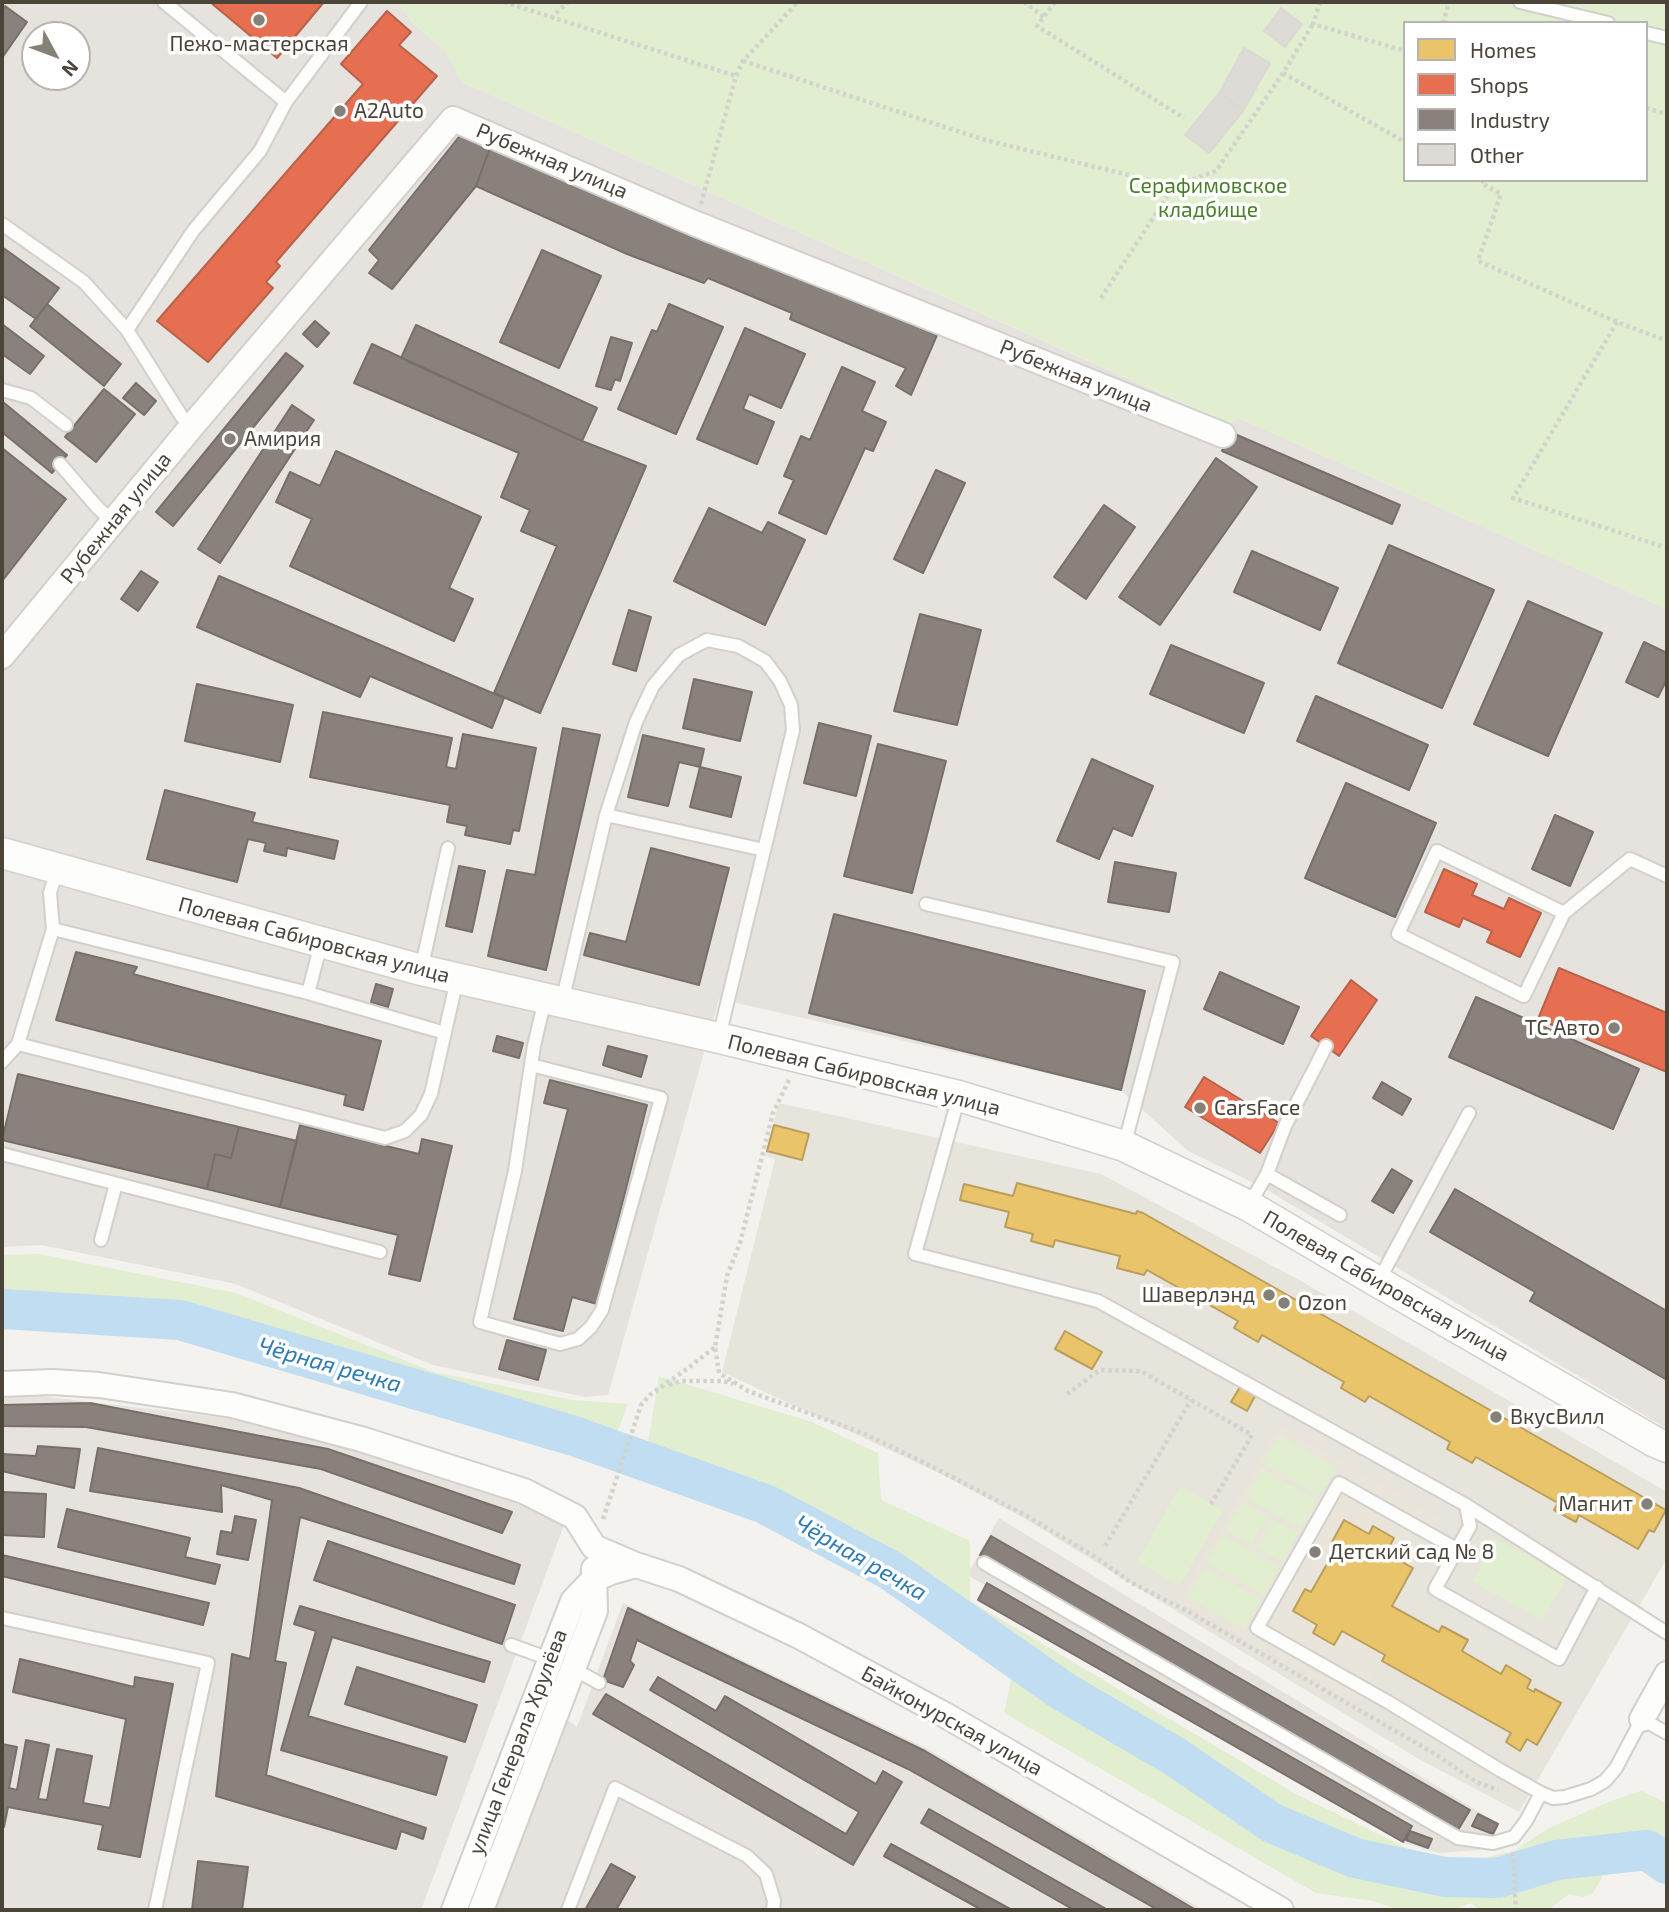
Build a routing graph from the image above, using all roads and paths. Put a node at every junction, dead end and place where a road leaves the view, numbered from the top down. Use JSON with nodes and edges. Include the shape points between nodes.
{"nodes":[{"id":1,"x":164,"y":2,"type":"edge"},
{"id":2,"x":361,"y":2,"type":"edge"},
{"id":3,"x":504,"y":2,"type":"edge"},
{"id":4,"x":568,"y":2,"type":"edge"},
{"id":5,"x":798,"y":2,"type":"edge"},
{"id":6,"x":1024,"y":2,"type":"edge"},
{"id":7,"x":1055,"y":2,"type":"edge"},
{"id":8,"x":1320,"y":2,"type":"edge"},
{"id":9,"x":1449,"y":2,"type":"edge"},
{"id":10,"x":1520,"y":2,"type":"edge"},
{"id":11,"x":1044,"y":17,"type":"junction"},
{"id":12,"x":551,"y":18,"type":"junction"},
{"id":13,"x":1444,"y":21,"type":"edge"},
{"id":14,"x":1600,"y":21,"type":"edge"},
{"id":15,"x":1312,"y":24,"type":"junction"},
{"id":16,"x":1648,"y":33,"type":"edge"},
{"id":17,"x":1667,"y":38,"type":"edge"},
{"id":18,"x":1403,"y":50,"type":"edge"},
{"id":19,"x":743,"y":61,"type":"junction"},
{"id":20,"x":1283,"y":73,"type":"junction"},
{"id":21,"x":736,"y":76,"type":"junction"},
{"id":22,"x":286,"y":102,"type":"junction"},
{"id":23,"x":1648,"y":109,"type":"edge"},
{"id":24,"x":1667,"y":114,"type":"edge"},
{"id":25,"x":1184,"y":118,"type":"dead end"},
{"id":26,"x":1403,"y":142,"type":"edge"},
{"id":27,"x":1482,"y":182,"type":"edge"},
{"id":28,"x":1174,"y":186,"type":"junction"},
{"id":29,"x":694,"y":223,"type":"junction"},
{"id":30,"x":2,"y":224,"type":"edge"},
{"id":31,"x":1101,"y":298,"type":"dead end"},
{"id":32,"x":1617,"y":322,"type":"junction"},
{"id":33,"x":127,"y":330,"type":"junction"},
{"id":34,"x":1667,"y":341,"type":"edge"},
{"id":35,"x":2,"y":390,"type":"edge"},
{"id":36,"x":66,"y":425,"type":"dead end"},
{"id":37,"x":192,"y":426,"type":"junction"},
{"id":38,"x":1223,"y":435,"type":"dead end"},
{"id":39,"x":60,"y":464,"type":"dead end"},
{"id":40,"x":113,"y":522,"type":"junction"},
{"id":41,"x":1667,"y":548,"type":"edge"},
{"id":42,"x":2,"y":656,"type":"edge"},
{"id":43,"x":606,"y":814,"type":"junction"},
{"id":44,"x":448,"y":848,"type":"dead end"},
{"id":45,"x":764,"y":850,"type":"junction"},
{"id":46,"x":2,"y":853,"type":"edge"},
{"id":47,"x":57,"y":868,"type":"junction"},
{"id":48,"x":1667,"y":876,"type":"edge"},
{"id":49,"x":926,"y":904,"type":"dead end"},
{"id":50,"x":1564,"y":913,"type":"junction"},
{"id":51,"x":53,"y":929,"type":"junction"},
{"id":52,"x":321,"y":944,"type":"junction"},
{"id":53,"x":421,"y":970,"type":"junction"},
{"id":54,"x":457,"y":978,"type":"junction"},
{"id":55,"x":308,"y":993,"type":"junction"},
{"id":56,"x":554,"y":1001,"type":"junction"},
{"id":57,"x":444,"y":1033,"type":"junction"},
{"id":58,"x":719,"y":1038,"type":"junction"},
{"id":59,"x":18,"y":1044,"type":"junction"},
{"id":60,"x":1326,"y":1046,"type":"dead end"},
{"id":61,"x":2,"y":1062,"type":"edge"},
{"id":62,"x":531,"y":1065,"type":"junction"},
{"id":63,"x":790,"y":1077,"type":"dead end"},
{"id":64,"x":959,"y":1096,"type":"junction"},
{"id":65,"x":1469,"y":1113,"type":"dead end"},
{"id":66,"x":1124,"y":1146,"type":"junction"},
{"id":67,"x":2,"y":1154,"type":"edge"},
{"id":68,"x":1267,"y":1174,"type":"junction"},
{"id":69,"x":116,"y":1184,"type":"junction"},
{"id":70,"x":1249,"y":1206,"type":"junction"},
{"id":71,"x":1339,"y":1215,"type":"dead end"},
{"id":72,"x":101,"y":1240,"type":"dead end"},
{"id":73,"x":380,"y":1252,"type":"dead end"},
{"id":74,"x":1378,"y":1282,"type":"junction"},
{"id":75,"x":715,"y":1348,"type":"junction"},
{"id":76,"x":2,"y":1384,"type":"edge"},
{"id":77,"x":738,"y":1385,"type":"junction"},
{"id":78,"x":664,"y":1386,"type":"junction"},
{"id":79,"x":1068,"y":1394,"type":"dead end"},
{"id":80,"x":1191,"y":1400,"type":"junction"},
{"id":81,"x":1667,"y":1447,"type":"edge"},
{"id":82,"x":1211,"y":1503,"type":"dead end"},
{"id":83,"x":1466,"y":1505,"type":"junction"},
{"id":84,"x":1105,"y":1546,"type":"dead end"},
{"id":85,"x":594,"y":1547,"type":"junction"},
{"id":86,"x":1458,"y":1550,"type":"junction"},
{"id":87,"x":984,"y":1563,"type":"dead end"},
{"id":88,"x":636,"y":1565,"type":"junction"},
{"id":89,"x":602,"y":1576,"type":"junction"},
{"id":90,"x":1597,"y":1587,"type":"junction"},
{"id":91,"x":2,"y":1618,"type":"edge"},
{"id":92,"x":1667,"y":1633,"type":"edge"},
{"id":93,"x":511,"y":1645,"type":"dead end"},
{"id":94,"x":550,"y":1660,"type":"junction"},
{"id":95,"x":574,"y":1668,"type":"junction"},
{"id":96,"x":1667,"y":1674,"type":"edge"},
{"id":97,"x":599,"y":1683,"type":"dead end"},
{"id":98,"x":1642,"y":1718,"type":"junction"},
{"id":99,"x":1667,"y":1733,"type":"edge"},
{"id":100,"x":1541,"y":1793,"type":"junction"},
{"id":101,"x":1533,"y":1810,"type":"junction"},
{"id":102,"x":1513,"y":1853,"type":"dead end"},
{"id":103,"x":155,"y":1910,"type":"edge"},
{"id":104,"x":454,"y":1910,"type":"edge"},
{"id":105,"x":481,"y":1910,"type":"edge"},
{"id":106,"x":568,"y":1910,"type":"edge"},
{"id":107,"x":773,"y":1910,"type":"edge"},
{"id":108,"x":1281,"y":1910,"type":"edge"},
{"id":109,"x":1516,"y":1910,"type":"edge"}],
"edges":[{"from":1,"to":22,"type":"lane"},
{"from":2,"to":22,"type":"lane"},
{"from":3,"to":12,"type":"path"},
{"from":4,"to":12,"type":"path"},
{"from":5,"to":19,"type":"path"},
{"from":6,"to":11,"type":"path"},
{"from":7,"to":11,"type":"path"},
{"from":8,"to":15,"type":"path"},
{"from":9,"to":13,"type":"path"},
{"from":10,"to":14,"type":"lane"},
{"from":11,"to":25,"type":"path","via":[[1037,26]]},
{"from":12,"to":21,"type":"path"},
{"from":15,"to":18,"type":"path"},
{"from":15,"to":20,"type":"path"},
{"from":16,"to":17,"type":"lane"},
{"from":19,"to":21,"type":"path"},
{"from":19,"to":28,"type":"path","via":[[985,140]]},
{"from":20,"to":26,"type":"path"},
{"from":20,"to":28,"type":"path","via":[[1216,171]]},
{"from":21,"to":29,"type":"path"},
{"from":22,"to":33,"type":"lane","via":[[260,151],[193,231]]},
{"from":23,"to":24,"type":"path"},
{"from":27,"to":32,"type":"path","via":[[1500,194],[1478,261]]},
{"from":28,"to":31,"type":"path"},
{"from":29,"to":37,"type":"street","name":"Рубежная улица","via":[[453,119]]},
{"from":29,"to":38,"type":"street","name":"Рубежная улица"},
{"from":30,"to":33,"type":"lane","via":[[84,282]]},
{"from":32,"to":34,"type":"path"},
{"from":32,"to":41,"type":"path","via":[[1513,498]]},
{"from":33,"to":37,"type":"lane"},
{"from":35,"to":36,"type":"lane","via":[[31,398]]},
{"from":37,"to":40,"type":"street","name":"Рубежная улица"},
{"from":39,"to":40,"type":"lane"},
{"from":40,"to":42,"type":"street","name":"Рубежная улица"},
{"from":43,"to":45,"type":"lane"},
{"from":43,"to":45,"type":"lane","via":[[636,722],[653,687],[679,655],[707,640],[738,646],[765,661],[791,705],[793,730]]},
{"from":43,"to":56,"type":"lane"},
{"from":44,"to":53,"type":"lane"},
{"from":45,"to":58,"type":"lane"},
{"from":46,"to":47,"type":"street","name":"Полевая Сабировская улица"},
{"from":47,"to":51,"type":"lane","via":[[50,893]]},
{"from":47,"to":52,"type":"street","name":"Полевая Сабировская улица"},
{"from":48,"to":50,"type":"lane","via":[[1630,859]]},
{"from":49,"to":66,"type":"lane","via":[[1173,962]]},
{"from":50,"to":50,"type":"lane","via":[[1437,851],[1398,934],[1524,996]]},
{"from":51,"to":55,"type":"lane"},
{"from":51,"to":59,"type":"lane"},
{"from":52,"to":53,"type":"street","name":"Полевая Сабировская улица"},
{"from":52,"to":55,"type":"lane"},
{"from":53,"to":54,"type":"street","name":"Полевая Сабировская улица"},
{"from":54,"to":56,"type":"street","name":"Полевая Сабировская улица"},
{"from":54,"to":57,"type":"lane"},
{"from":55,"to":57,"type":"lane"},
{"from":56,"to":58,"type":"street","name":"Полевая Сабировская улица"},
{"from":56,"to":62,"type":"lane"},
{"from":57,"to":59,"type":"lane","via":[[431,1094],[421,1115],[405,1131],[385,1138]]},
{"from":58,"to":64,"type":"street","name":"Полевая Сабировская улица"},
{"from":59,"to":61,"type":"lane"},
{"from":60,"to":68,"type":"lane","via":[[1285,1126]]},
{"from":62,"to":62,"type":"lane","via":[[661,1098],[602,1310],[578,1339],[560,1344],[480,1322],[515,1171]]},
{"from":63,"to":75,"type":"path","via":[[773,1113],[740,1243],[726,1276]]},
{"from":64,"to":66,"type":"street","name":"Полевая Сабировская улица"},
{"from":64,"to":83,"type":"lane","via":[[915,1254],[1098,1301]]},
{"from":65,"to":74,"type":"lane"},
{"from":66,"to":70,"type":"street","name":"Полевая Сабировская улица"},
{"from":67,"to":69,"type":"lane"},
{"from":68,"to":70,"type":"lane"},
{"from":68,"to":71,"type":"lane"},
{"from":69,"to":72,"type":"lane"},
{"from":69,"to":73,"type":"lane"},
{"from":70,"to":74,"type":"street","name":"Полевая Сабировская улица"},
{"from":74,"to":81,"type":"street","name":"Полевая Сабировская улица"},
{"from":75,"to":77,"type":"path","via":[[719,1373]]},
{"from":75,"to":78,"type":"path"},
{"from":76,"to":85,"type":"street","via":[[53,1382],[134,1390],[232,1405],[327,1430],[524,1491],[575,1517]]},
{"from":77,"to":78,"type":"path","via":[[681,1381]]},
{"from":77,"to":101,"type":"path","via":[[865,1434],[1027,1516],[1130,1582],[1437,1755],[1476,1782]]},
{"from":78,"to":85,"type":"path","via":[[641,1405]]},
{"from":79,"to":80,"type":"path","via":[[1100,1370],[1141,1371]]},
{"from":80,"to":82,"type":"path","via":[[1252,1435]]},
{"from":80,"to":84,"type":"path"},
{"from":83,"to":86,"type":"lane","via":[[1471,1526]]},
{"from":83,"to":90,"type":"lane"},
{"from":85,"to":88,"type":"street","name":"Байконурская улица"},
{"from":85,"to":89,"type":"street"},
{"from":86,"to":90,"type":"lane","via":[[1435,1588],[1559,1659]]},
{"from":86,"to":100,"type":"lane","via":[[1339,1483],[1257,1628]]},
{"from":87,"to":101,"type":"lane","via":[[1458,1838],[1493,1843],[1514,1837]]},
{"from":88,"to":89,"type":"street"},
{"from":88,"to":108,"type":"street","name":"Байконурская улица","via":[[678,1579],[799,1636]]},
{"from":89,"to":94,"type":"street","name":"улица Генерала Хрулёва","via":[[573,1601]]},
{"from":89,"to":95,"type":"street","name":"улица Генерала Хрулёва","via":[[596,1611]]},
{"from":90,"to":92,"type":"lane"},
{"from":91,"to":103,"type":"lane","via":[[208,1663]]},
{"from":93,"to":94,"type":"lane"},
{"from":94,"to":95,"type":"lane"},
{"from":94,"to":104,"type":"street","name":"улица Генерала Хрулёва"},
{"from":95,"to":97,"type":"lane"},
{"from":95,"to":105,"type":"street","name":"улица Генерала Хрулёва"},
{"from":96,"to":98,"type":"street"},
{"from":98,"to":99,"type":"lane"},
{"from":98,"to":100,"type":"lane","via":[[1605,1781],[1565,1797]]},
{"from":100,"to":101,"type":"lane"},
{"from":102,"to":109,"type":"path"},
{"from":106,"to":107,"type":"lane","via":[[615,1788],[747,1856],[766,1874]]}]}
